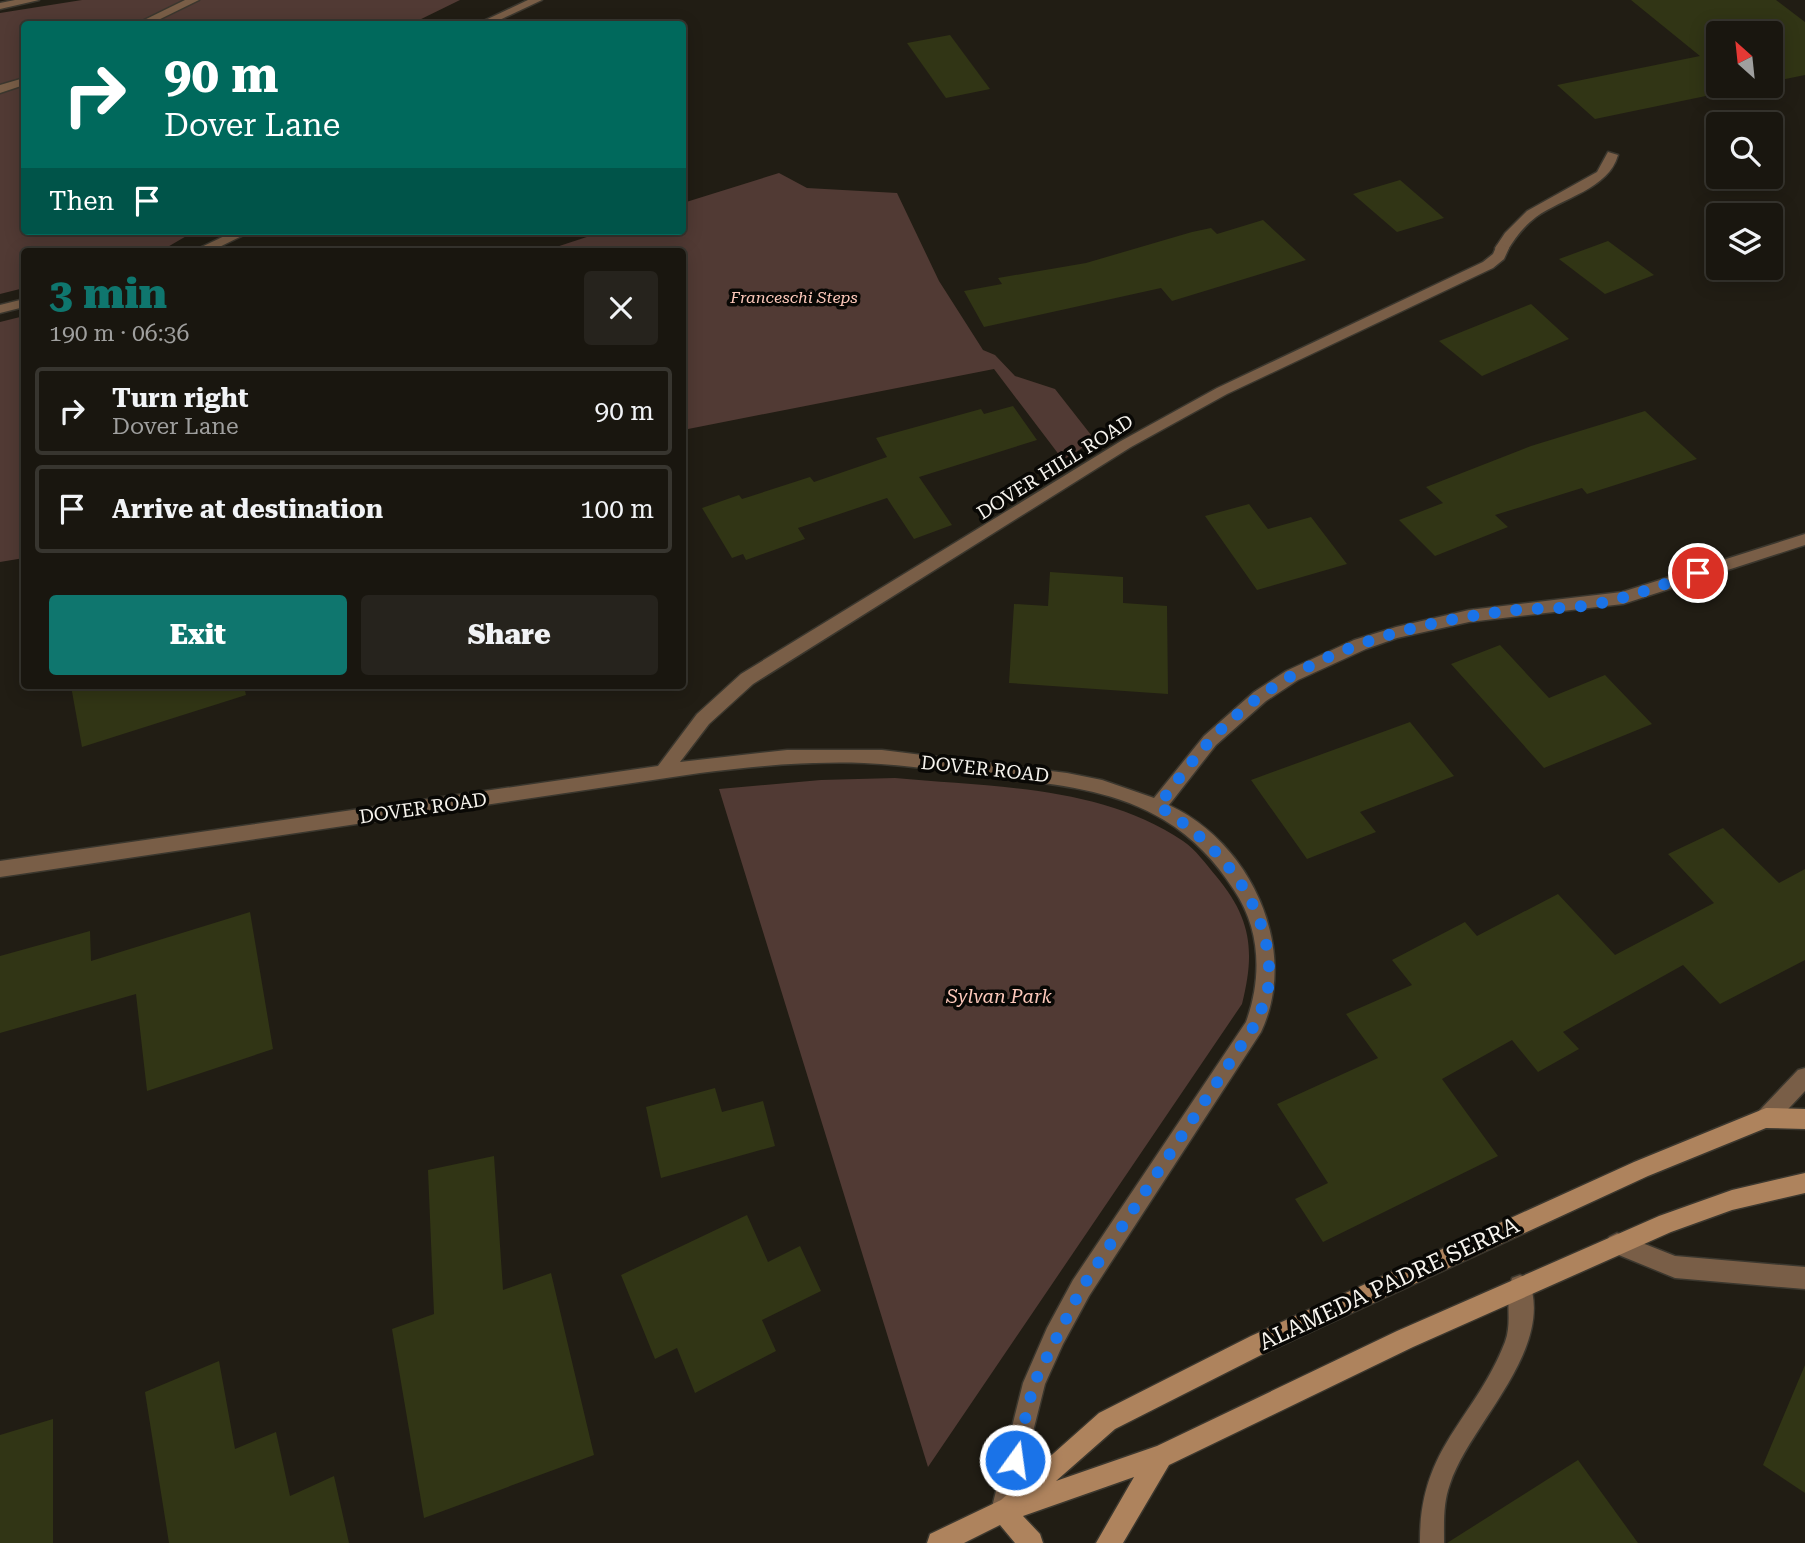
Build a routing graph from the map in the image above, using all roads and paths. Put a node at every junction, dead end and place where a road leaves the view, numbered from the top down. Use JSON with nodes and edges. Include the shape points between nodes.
{"nodes":[{"id":1,"x":34,"y":0,"type":"edge"},
{"id":2,"x":194,"y":0,"type":"edge"},
{"id":3,"x":537,"y":0,"type":"edge"},
{"id":4,"x":0,"y":6,"type":"edge"},
{"id":5,"x":148,"y":21,"type":"edge"},
{"id":6,"x":490,"y":21,"type":"edge"},
{"id":7,"x":21,"y":82,"type":"edge"},
{"id":8,"x":0,"y":89,"type":"edge"},
{"id":9,"x":1612,"y":155,"type":"dead end"},
{"id":10,"x":237,"y":235,"type":"edge"},
{"id":11,"x":207,"y":248,"type":"edge"},
{"id":12,"x":21,"y":304,"type":"edge"},
{"id":13,"x":0,"y":309,"type":"edge"},
{"id":14,"x":1805,"y":539,"type":"edge"},
{"id":15,"x":663,"y":772,"type":"junction"},
{"id":16,"x":1158,"y":806,"type":"junction"},
{"id":17,"x":0,"y":869,"type":"edge"},
{"id":18,"x":1805,"y":1077,"type":"edge"},
{"id":19,"x":1766,"y":1118,"type":"junction"},
{"id":20,"x":1805,"y":1119,"type":"edge"},
{"id":21,"x":1805,"y":1183,"type":"edge"},
{"id":22,"x":1618,"y":1244,"type":"junction"},
{"id":23,"x":1805,"y":1278,"type":"edge"},
{"id":24,"x":1520,"y":1286,"type":"junction"},
{"id":25,"x":1161,"y":1456,"type":"junction"},
{"id":26,"x":1003,"y":1511,"type":"junction"},
{"id":27,"x":939,"y":1543,"type":"edge"},
{"id":28,"x":1031,"y":1543,"type":"edge"},
{"id":29,"x":1108,"y":1543,"type":"edge"},
{"id":30,"x":1432,"y":1543,"type":"edge"}],
"edges":[{"from":1,"to":4,"type":"street"},
{"from":2,"to":5,"type":"street"},
{"from":3,"to":6,"type":"street"},
{"from":7,"to":8,"type":"street"},
{"from":9,"to":15,"type":"street","name":"DOVER HILL ROAD","via":[[1601,175],[1523,223],[1488,265],[1200,401],[836,624],[723,698]]},
{"from":10,"to":11,"type":"street"},
{"from":12,"to":13,"type":"street"},
{"from":14,"to":16,"type":"street","via":[[1623,598],[1433,624],[1340,650],[1283,681],[1229,722]]},
{"from":15,"to":16,"type":"street","name":"DOVER ROAD","via":[[781,759],[876,757],[1064,778]]},
{"from":15,"to":17,"type":"street","name":"DOVER ROAD"},
{"from":16,"to":26,"type":"street","name":"DOVER ROAD","via":[[1205,840],[1240,881],[1262,929],[1269,981],[1265,1000],[1254,1026],[1081,1289],[1055,1336],[1034,1383]]},
{"from":18,"to":19,"type":"street"},
{"from":19,"to":20,"type":"street","name":"ALAMEDA PADRE SERRA"},
{"from":19,"to":26,"type":"street","name":"ALAMEDA PADRE SERRA","via":[[1631,1173],[1447,1257],[1107,1421]]},
{"from":21,"to":22,"type":"street","name":"ALAMEDA PADRE SERRA","via":[[1704,1209]]},
{"from":22,"to":23,"type":"street","via":[[1675,1267]]},
{"from":22,"to":24,"type":"street","name":"ALAMEDA PADRE SERRA"},
{"from":24,"to":25,"type":"street","name":"ALAMEDA PADRE SERRA"},
{"from":24,"to":30,"type":"street","via":[[1518,1338],[1506,1367],[1444,1463],[1433,1492]]},
{"from":25,"to":26,"type":"street","name":"ALAMEDA PADRE SERRA"},
{"from":25,"to":29,"type":"street","via":[[1138,1487]]},
{"from":26,"to":27,"type":"street","name":"ALAMEDA PADRE SERRA"},
{"from":26,"to":28,"type":"street"}]}
